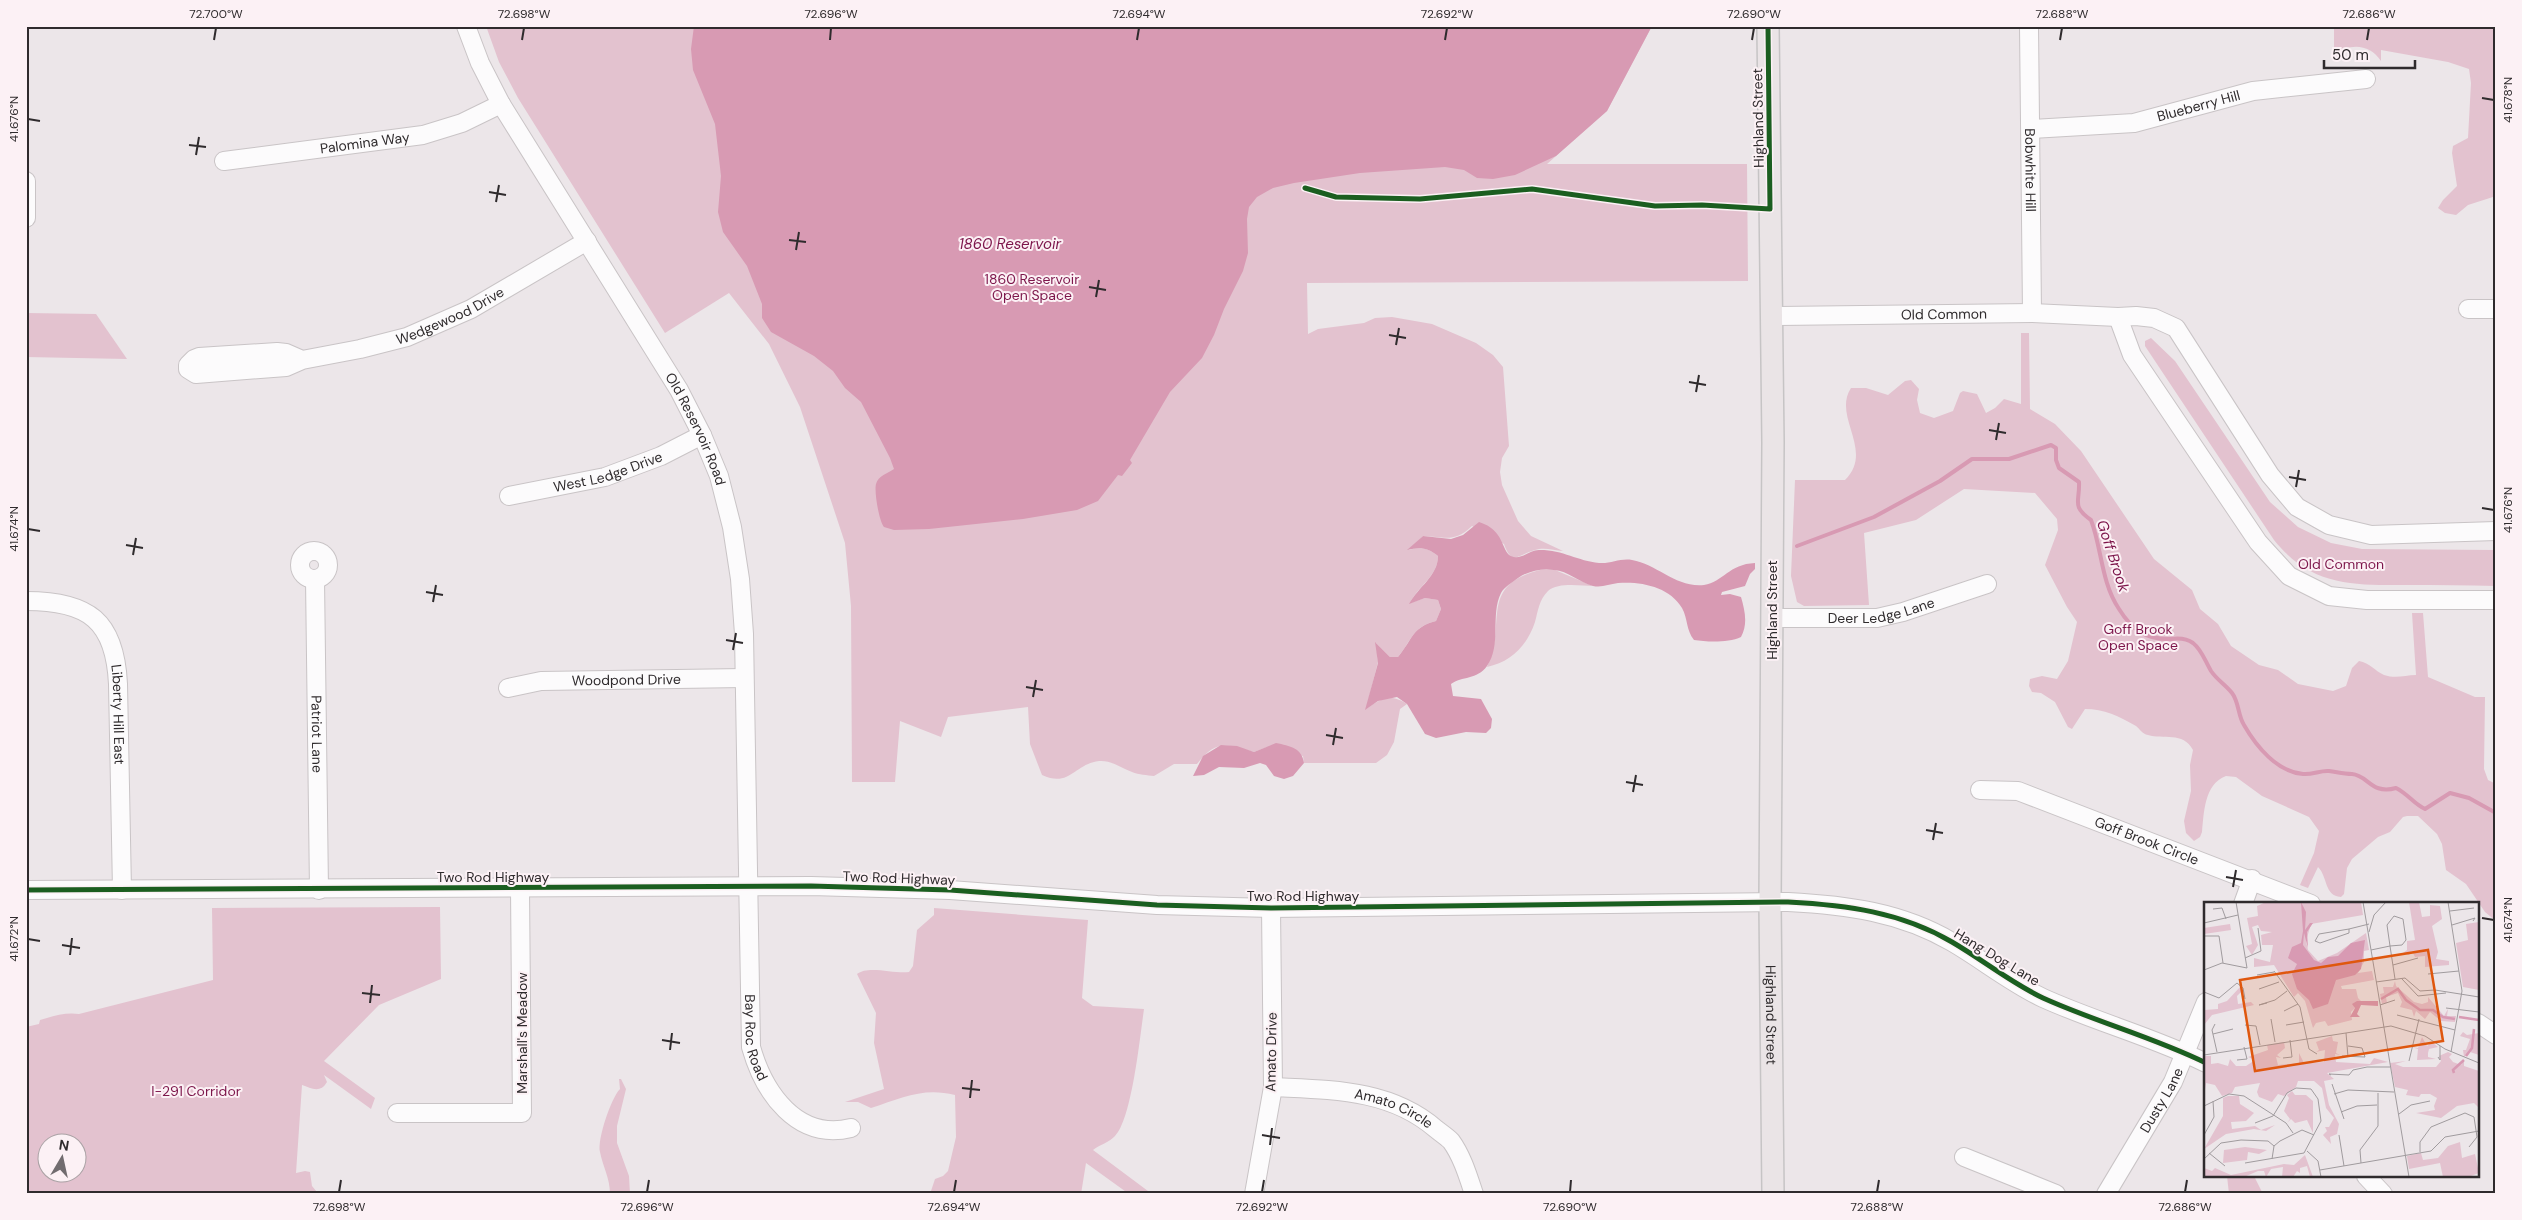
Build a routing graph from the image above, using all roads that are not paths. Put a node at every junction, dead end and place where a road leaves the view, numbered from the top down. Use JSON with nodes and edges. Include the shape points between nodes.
{"nodes":[{"id":1,"x":466,"y":26,"type":"edge"},
{"id":2,"x":1768,"y":26,"type":"edge"},
{"id":3,"x":2030,"y":26,"type":"edge"},
{"id":4,"x":2366,"y":79,"type":"dead end"},
{"id":5,"x":501,"y":104,"type":"junction"},
{"id":6,"x":2031,"y":129,"type":"junction"},
{"id":7,"x":224,"y":160,"type":"dead end"},
{"id":8,"x":26,"y":181,"type":"edge"},
{"id":9,"x":26,"y":218,"type":"edge"},
{"id":10,"x":587,"y":241,"type":"junction"},
{"id":11,"x":2468,"y":309,"type":"dead end"},
{"id":12,"x":2496,"y":309,"type":"edge"},
{"id":13,"x":2032,"y":313,"type":"junction"},
{"id":14,"x":1772,"y":316,"type":"junction"},
{"id":15,"x":2118,"y":317,"type":"junction"},
{"id":16,"x":302,"y":360,"type":"junction"},
{"id":17,"x":702,"y":435,"type":"junction"},
{"id":18,"x":509,"y":496,"type":"dead end"},
{"id":19,"x":2496,"y":531,"type":"edge"},
{"id":20,"x":315,"y":579,"type":"dead end"},
{"id":21,"x":1987,"y":584,"type":"dead end"},
{"id":22,"x":2496,"y":600,"type":"edge"},
{"id":23,"x":26,"y":601,"type":"edge"},
{"id":24,"x":1772,"y":618,"type":"junction"},
{"id":25,"x":744,"y":678,"type":"junction"},
{"id":26,"x":508,"y":688,"type":"dead end"},
{"id":27,"x":1980,"y":790,"type":"dead end"},
{"id":28,"x":2252,"y":879,"type":"junction"},
{"id":29,"x":749,"y":886,"type":"junction"},
{"id":30,"x":520,"y":888,"type":"junction"},
{"id":31,"x":26,"y":890,"type":"edge"},
{"id":32,"x":122,"y":890,"type":"junction"},
{"id":33,"x":318,"y":890,"type":"junction"},
{"id":34,"x":1770,"y":902,"type":"junction"},
{"id":35,"x":2244,"y":902,"type":"edge"},
{"id":36,"x":2306,"y":902,"type":"edge"},
{"id":37,"x":1271,"y":908,"type":"junction"},
{"id":38,"x":2204,"y":1007,"type":"edge"},
{"id":39,"x":2480,"y":1024,"type":"edge"},
{"id":40,"x":2496,"y":1035,"type":"edge"},
{"id":41,"x":2186,"y":1053,"type":"junction"},
{"id":42,"x":2204,"y":1062,"type":"edge"},
{"id":43,"x":1273,"y":1088,"type":"junction"},
{"id":44,"x":396,"y":1113,"type":"dead end"},
{"id":45,"x":851,"y":1128,"type":"dead end"},
{"id":46,"x":1964,"y":1157,"type":"dead end"},
{"id":47,"x":2368,"y":1178,"type":"edge"},
{"id":48,"x":1254,"y":1194,"type":"edge"},
{"id":49,"x":1474,"y":1194,"type":"edge"},
{"id":50,"x":1773,"y":1194,"type":"edge"},
{"id":51,"x":2056,"y":1194,"type":"edge"},
{"id":52,"x":2106,"y":1194,"type":"edge"},
{"id":53,"x":2383,"y":1194,"type":"edge"}],
"edges":[{"from":1,"to":5,"type":"street","name":"Old Reservoir Road"},
{"from":2,"to":14,"type":"main road","name":"Highland Street"},
{"from":3,"to":6,"type":"street","name":"Bobwhite Hill"},
{"from":4,"to":6,"type":"street","name":"Blueberry Hill","via":[[2253,91],[2134,123]]},
{"from":5,"to":7,"type":"street","name":"Palomina Way","via":[[462,123],[423,135]]},
{"from":5,"to":10,"type":"street","name":"Old Reservoir Road"},
{"from":6,"to":13,"type":"street","name":"Bobwhite Hill"},
{"from":8,"to":9,"type":"street"},
{"from":10,"to":16,"type":"street","name":"Wedgewood Drive","via":[[492,298],[430,328],[386,343]]},
{"from":10,"to":17,"type":"street","name":"Old Reservoir Road","via":[[679,390]]},
{"from":11,"to":12,"type":"street"},
{"from":13,"to":14,"type":"street","name":"Old Common"},
{"from":13,"to":15,"type":"street","name":"Old Common"},
{"from":14,"to":24,"type":"main road","name":"Highland Street"},
{"from":15,"to":19,"type":"street","name":"Old Common","via":[[2154,318],[2176,328],[2270,475],[2297,507],[2315,518],[2329,525],[2372,535]]},
{"from":15,"to":22,"type":"street","via":[[2132,355],[2258,542],[2289,576],[2329,596],[2367,600]]},
{"from":16,"to":16,"type":"street","name":"Wedgewood Drive","via":[[277,352],[199,357],[188,365],[191,372],[201,374],[286,367]]},
{"from":17,"to":18,"type":"street","name":"West Ledge Drive","via":[[661,456],[605,477]]},
{"from":17,"to":25,"type":"street","name":"Old Reservoir Road","via":[[721,484],[737,554],[743,614]]},
{"from":20,"to":33,"type":"street","name":"Patriot Lane"},
{"from":21,"to":24,"type":"street","name":"Deer Ledge Lane","via":[[1877,618]]},
{"from":23,"to":32,"type":"street","name":"Liberty Hill East","via":[[60,602],[84,611],[104,629],[115,652]]},
{"from":24,"to":34,"type":"main road","name":"Highland Street"},
{"from":25,"to":26,"type":"street","name":"Woodpond Drive","via":[[541,680]]},
{"from":25,"to":29,"type":"street","name":"Old Reservoir Road"},
{"from":27,"to":28,"type":"street","name":"Goff Brook Circle","via":[[2018,791]]},
{"from":28,"to":35,"type":"street"},
{"from":28,"to":36,"type":"street","name":"Goff Brook Circle"},
{"from":29,"to":30,"type":"street","name":"Two Rod Highway"},
{"from":29,"to":37,"type":"street","name":"Two Rod Highway","via":[[940,890],[1157,905]]},
{"from":29,"to":45,"type":"street","name":"Bay Roc Road","via":[[750,1033],[755,1062],[778,1102],[796,1118],[827,1131]]},
{"from":30,"to":33,"type":"street","name":"Two Rod Highway"},
{"from":30,"to":44,"type":"street","name":"Marshall's Meadow","via":[[522,1113]]},
{"from":31,"to":32,"type":"street","name":"Two Rod Highway"},
{"from":32,"to":33,"type":"street","name":"Two Rod Highway"},
{"from":34,"to":37,"type":"street","name":"Two Rod Highway"},
{"from":34,"to":41,"type":"street","name":"Hang Dog Lane","via":[[1836,904],[1880,912],[1916,924],[1952,942],[2042,998]]},
{"from":34,"to":50,"type":"main road","name":"Highland Street"},
{"from":37,"to":43,"type":"street","name":"Amato Drive"},
{"from":38,"to":41,"type":"street","name":"Dusty Lane"},
{"from":39,"to":40,"type":"street"},
{"from":41,"to":42,"type":"street","name":"Hang Dog Lane"},
{"from":41,"to":52,"type":"street","name":"Dusty Lane"},
{"from":43,"to":48,"type":"street","name":"Amato Drive"},
{"from":43,"to":49,"type":"street","name":"Amato Circle","via":[[1350,1092],[1388,1100],[1421,1116],[1450,1141],[1467,1171]]},
{"from":46,"to":51,"type":"street"},
{"from":47,"to":53,"type":"street"}]}
